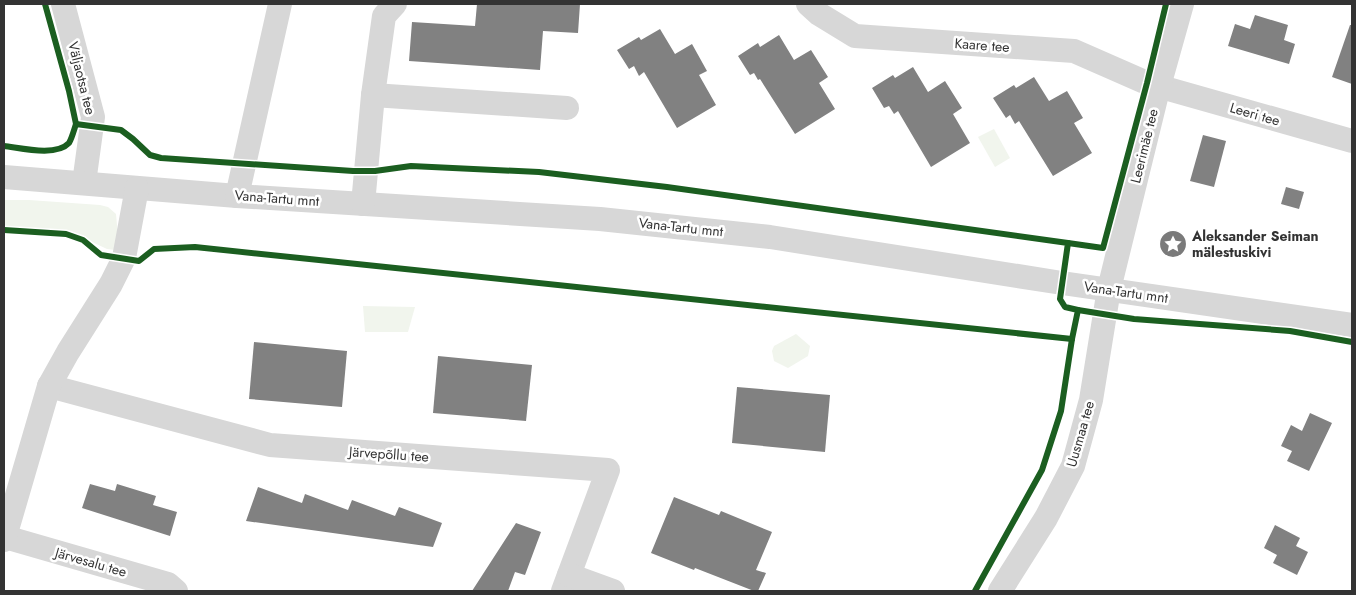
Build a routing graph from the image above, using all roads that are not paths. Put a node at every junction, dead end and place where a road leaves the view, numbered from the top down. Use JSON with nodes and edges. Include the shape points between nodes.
{"nodes":[{"id":1,"x":63,"y":4,"type":"edge"},
{"id":2,"x":280,"y":4,"type":"edge"},
{"id":3,"x":395,"y":4,"type":"edge"},
{"id":4,"x":808,"y":4,"type":"edge"},
{"id":5,"x":1182,"y":4,"type":"edge"},
{"id":6,"x":1159,"y":86,"type":"junction"},
{"id":7,"x":373,"y":95,"type":"junction"},
{"id":8,"x":567,"y":108,"type":"dead end"},
{"id":9,"x":1352,"y":141,"type":"edge"},
{"id":10,"x":4,"y":177,"type":"edge"},
{"id":11,"x":84,"y":184,"type":"junction"},
{"id":12,"x":137,"y":188,"type":"junction"},
{"id":13,"x":4,"y":191,"type":"edge"},
{"id":14,"x":237,"y":196,"type":"junction"},
{"id":15,"x":363,"y":204,"type":"junction"},
{"id":16,"x":1109,"y":289,"type":"junction"},
{"id":17,"x":1352,"y":324,"type":"edge"},
{"id":18,"x":49,"y":386,"type":"junction"},
{"id":19,"x":4,"y":539,"type":"edge"},
{"id":20,"x":566,"y":583,"type":"edge"},
{"id":21,"x":176,"y":591,"type":"edge"},
{"id":22,"x":613,"y":591,"type":"edge"},
{"id":23,"x":1000,"y":591,"type":"edge"}],
"edges":[{"from":1,"to":11,"type":"street","name":"Väljaotsa tee","via":[[93,117]]},
{"from":2,"to":14,"type":"street"},
{"from":3,"to":7,"type":"street","via":[[384,16]]},
{"from":4,"to":6,"type":"street","name":"Kaare tee","via":[[855,36],[1074,51],[1147,84]]},
{"from":5,"to":6,"type":"street","name":"Leerimäe tee"},
{"from":6,"to":9,"type":"street","name":"Leeri tee"},
{"from":6,"to":16,"type":"street","name":"Leerimäe tee"},
{"from":7,"to":8,"type":"street"},
{"from":7,"to":15,"type":"street"},
{"from":10,"to":11,"type":"street","name":"Vana-Tartu mnt"},
{"from":11,"to":12,"type":"street","name":"Vana-Tartu mnt"},
{"from":11,"to":13,"type":"street"},
{"from":12,"to":14,"type":"street","name":"Vana-Tartu mnt"},
{"from":12,"to":18,"type":"street","via":[[124,258]]},
{"from":14,"to":15,"type":"street","name":"Vana-Tartu mnt"},
{"from":15,"to":16,"type":"street","name":"Vana-Tartu mnt","via":[[600,219],[770,237]]},
{"from":16,"to":17,"type":"street","name":"Vana-Tartu mnt"},
{"from":16,"to":23,"type":"street","name":"Uusmaa tee","via":[[1091,400],[1073,466],[1046,518]]},
{"from":18,"to":19,"type":"street"},
{"from":18,"to":20,"type":"street","name":"Järvepõllu tee","via":[[270,445],[608,470]]},
{"from":19,"to":21,"type":"street","name":"Järvesalu tee","via":[[168,584]]},
{"from":20,"to":22,"type":"street"}]}
